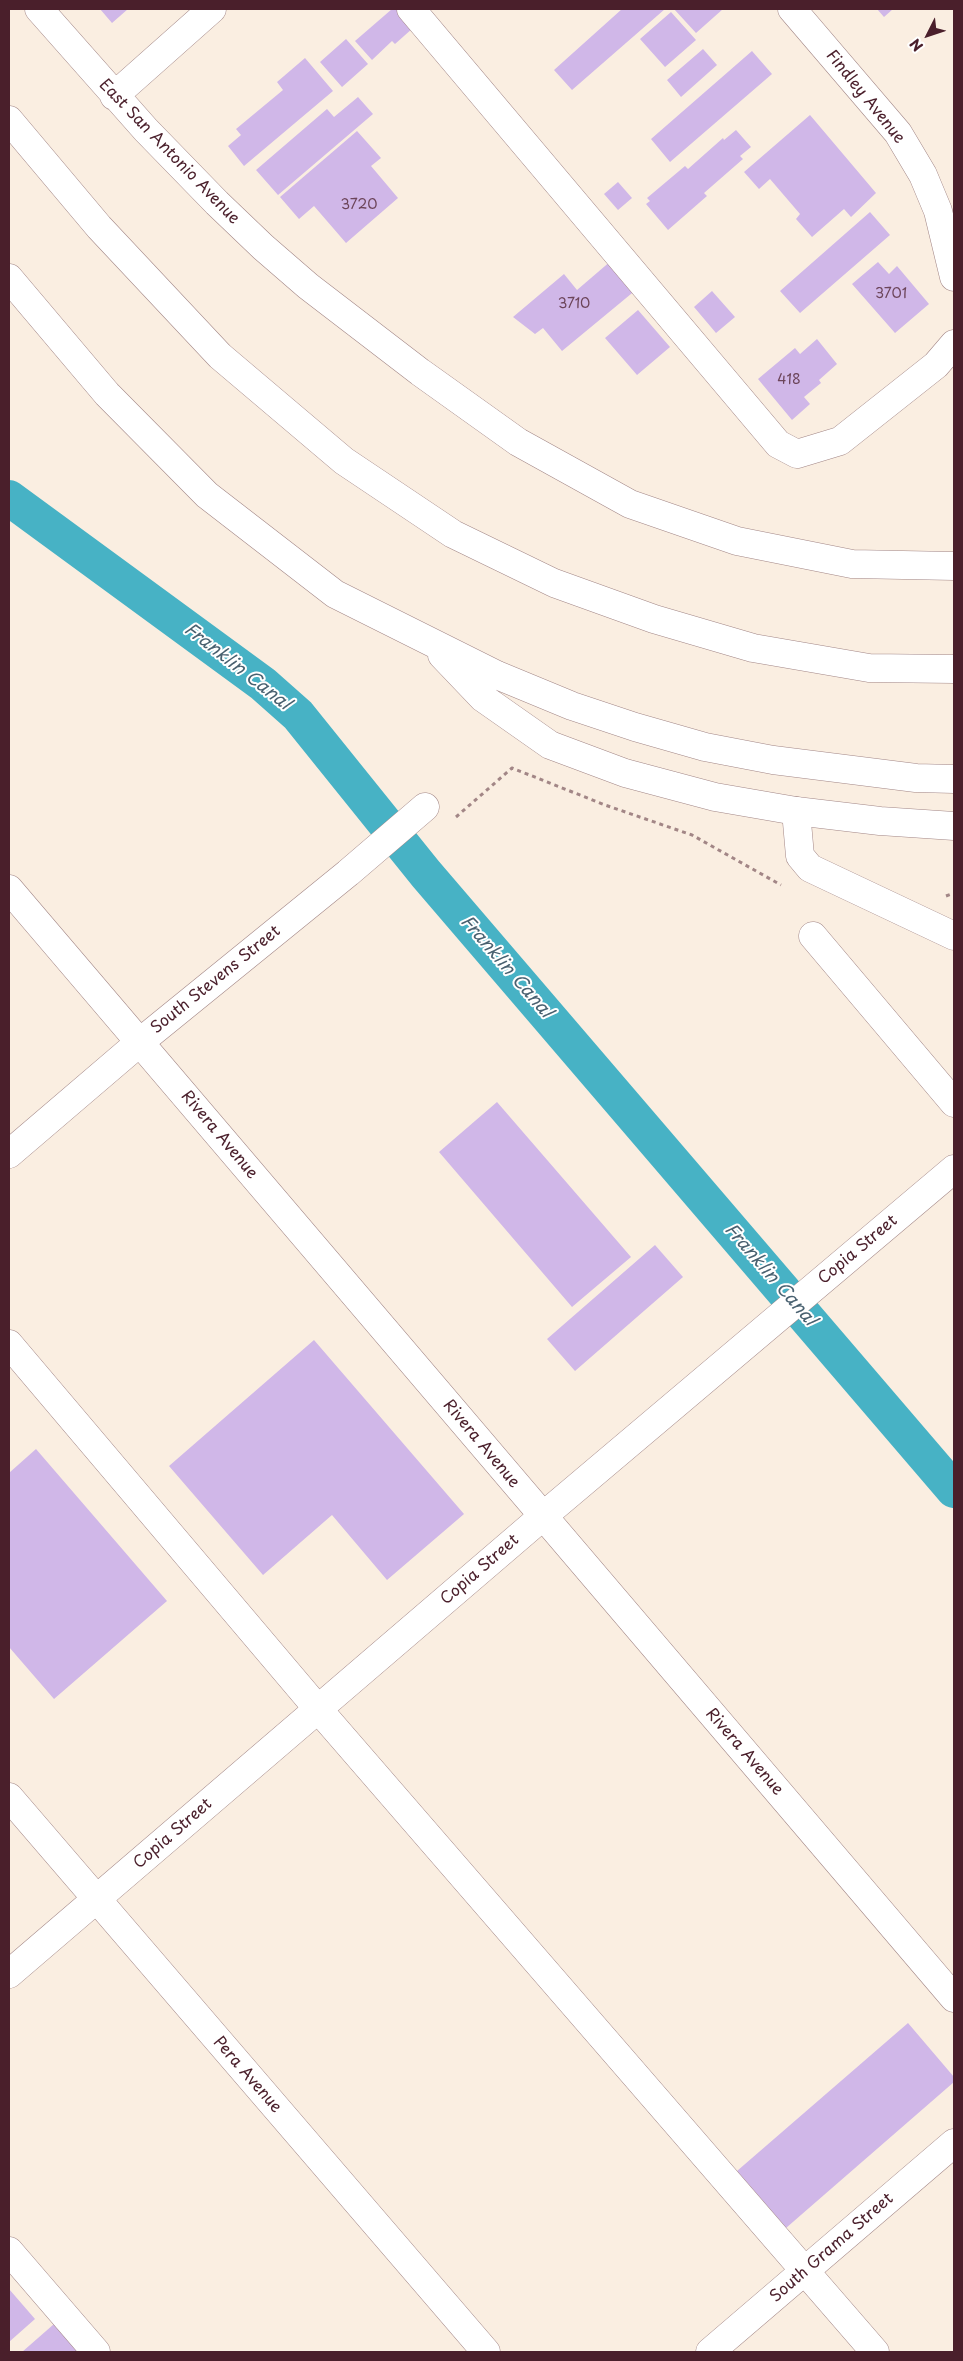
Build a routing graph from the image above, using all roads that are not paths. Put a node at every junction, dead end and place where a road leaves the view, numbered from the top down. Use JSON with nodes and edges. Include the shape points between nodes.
{"nodes":[{"id":1,"x":39,"y":9,"type":"edge"},
{"id":2,"x":212,"y":9,"type":"edge"},
{"id":3,"x":412,"y":9,"type":"edge"},
{"id":4,"x":792,"y":9,"type":"edge"},
{"id":5,"x":114,"y":96,"type":"junction"},
{"id":6,"x":9,"y":120,"type":"edge"},
{"id":7,"x":954,"y":277,"type":"edge"},
{"id":8,"x":9,"y":278,"type":"edge"},
{"id":9,"x":954,"y":344,"type":"edge"},
{"id":10,"x":954,"y":566,"type":"edge"},
{"id":11,"x":429,"y":641,"type":"junction"},
{"id":12,"x":954,"y":669,"type":"edge"},
{"id":13,"x":954,"y":778,"type":"edge"},
{"id":14,"x":425,"y":807,"type":"dead end"},
{"id":15,"x":796,"y":811,"type":"junction"},
{"id":16,"x":954,"y":826,"type":"edge"},
{"id":17,"x":9,"y":889,"type":"edge"},
{"id":18,"x":813,"y":936,"type":"dead end"},
{"id":19,"x":954,"y":936,"type":"edge"},
{"id":20,"x":140,"y":1042,"type":"junction"},
{"id":21,"x":954,"y":1103,"type":"edge"},
{"id":22,"x":9,"y":1154,"type":"edge"},
{"id":23,"x":954,"y":1169,"type":"edge"},
{"id":24,"x":9,"y":1344,"type":"edge"},
{"id":25,"x":542,"y":1517,"type":"junction"},
{"id":26,"x":318,"y":1709,"type":"junction"},
{"id":27,"x":9,"y":1797,"type":"edge"},
{"id":28,"x":96,"y":1900,"type":"junction"},
{"id":29,"x":9,"y":1974,"type":"edge"},
{"id":30,"x":954,"y":1998,"type":"edge"},
{"id":31,"x":954,"y":2143,"type":"edge"},
{"id":32,"x":9,"y":2251,"type":"edge"},
{"id":33,"x":805,"y":2271,"type":"junction"},
{"id":34,"x":96,"y":2352,"type":"edge"},
{"id":35,"x":486,"y":2352,"type":"edge"},
{"id":36,"x":710,"y":2352,"type":"edge"},
{"id":37,"x":875,"y":2352,"type":"edge"}],
"edges":[{"from":1,"to":5,"type":"main road","name":"East San Antonio Avenue"},
{"from":2,"to":5,"type":"main road"},
{"from":3,"to":9,"type":"main road","via":[[778,444],[797,454],[840,441],[936,365]]},
{"from":4,"to":7,"type":"main road","name":"Findley Avenue","via":[[898,133],[923,176],[938,211]]},
{"from":5,"to":10,"type":"main road","name":"East San Antonio Avenue","via":[[216,203],[308,286],[518,442],[630,504],[737,541],[852,564]]},
{"from":6,"to":12,"type":"main road","via":[[99,227],[220,356],[344,461],[453,534],[554,583],[654,619],[753,648],[869,668]]},
{"from":8,"to":11,"type":"main road","via":[[106,394],[207,495],[336,594]]},
{"from":11,"to":13,"type":"main road","via":[[497,675],[572,706],[705,748],[842,770],[916,778]]},
{"from":11,"to":15,"type":"main road","via":[[482,698],[550,745],[625,772],[715,797]]},
{"from":14,"to":20,"type":"main road","name":"South Stevens Street"},
{"from":15,"to":16,"type":"main road"},
{"from":15,"to":19,"type":"main road","via":[[800,856],[810,868]]},
{"from":17,"to":20,"type":"main road","name":"Rivera Avenue"},
{"from":18,"to":21,"type":"main road"},
{"from":20,"to":22,"type":"main road","name":"South Stevens Street"},
{"from":20,"to":25,"type":"main road","name":"Rivera Avenue"},
{"from":23,"to":25,"type":"main road","name":"Copia Street"},
{"from":24,"to":26,"type":"main road"},
{"from":25,"to":26,"type":"main road","name":"Copia Street"},
{"from":25,"to":30,"type":"main road","name":"Rivera Avenue"},
{"from":26,"to":28,"type":"main road","name":"Copia Street"},
{"from":26,"to":33,"type":"main road"},
{"from":27,"to":28,"type":"main road","name":"Pera Avenue"},
{"from":28,"to":29,"type":"main road","name":"Copia Street"},
{"from":28,"to":35,"type":"main road","name":"Pera Avenue"},
{"from":31,"to":33,"type":"main road","name":"South Grama Street"},
{"from":32,"to":34,"type":"main road"},
{"from":33,"to":36,"type":"main road","name":"South Grama Street"},
{"from":33,"to":37,"type":"main road"}]}
